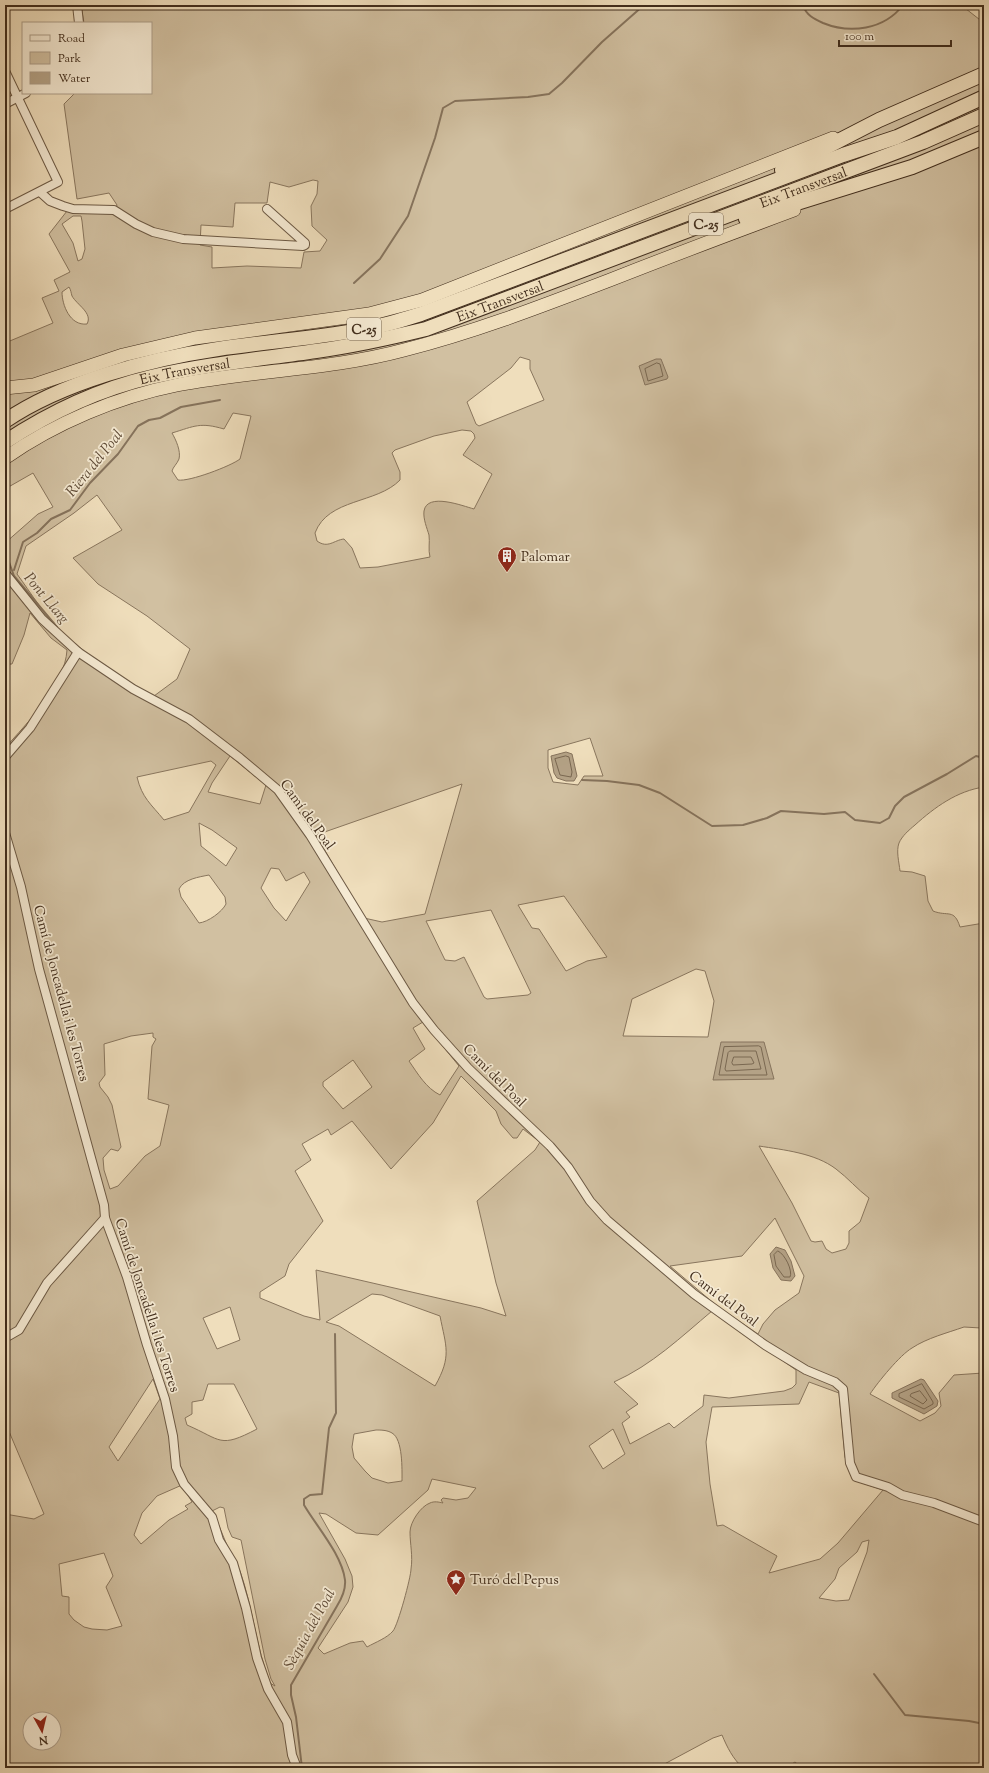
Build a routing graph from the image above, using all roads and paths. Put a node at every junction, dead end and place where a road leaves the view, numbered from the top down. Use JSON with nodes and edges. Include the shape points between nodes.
{"nodes":[{"id":1,"x":77,"y":5,"type":"edge"},
{"id":2,"x":79,"y":22,"type":"edge"},
{"id":3,"x":5,"y":71,"type":"edge"},
{"id":4,"x":984,"y":74,"type":"edge"},
{"id":5,"x":24,"y":94,"type":"edge"},
{"id":6,"x":18,"y":97,"type":"junction"},
{"id":7,"x":984,"y":97,"type":"edge"},
{"id":8,"x":5,"y":104,"type":"edge"},
{"id":9,"x":984,"y":116,"type":"edge"},
{"id":10,"x":879,"y":120,"type":"junction"},
{"id":11,"x":984,"y":137,"type":"edge"},
{"id":12,"x":912,"y":167,"type":"junction"},
{"id":13,"x":40,"y":192,"type":"junction"},
{"id":14,"x":716,"y":203,"type":"junction"},
{"id":15,"x":5,"y":209,"type":"edge"},
{"id":16,"x":267,"y":209,"type":"dead end"},
{"id":17,"x":621,"y":256,"type":"junction"},
{"id":18,"x":5,"y":388,"type":"edge"},
{"id":19,"x":5,"y":422,"type":"edge"},
{"id":20,"x":5,"y":442,"type":"edge"},
{"id":21,"x":5,"y":458,"type":"edge"},
{"id":22,"x":8,"y":577,"type":"edge"},
{"id":23,"x":78,"y":652,"type":"junction"},
{"id":24,"x":5,"y":756,"type":"edge"},
{"id":25,"x":5,"y":833,"type":"edge"},
{"id":26,"x":106,"y":1218,"type":"junction"},
{"id":27,"x":5,"y":1338,"type":"edge"},
{"id":28,"x":984,"y":1522,"type":"edge"},
{"id":29,"x":297,"y":1768,"type":"edge"}],
"edges":[{"from":1,"to":2,"type":"street"},
{"from":3,"to":6,"type":"street"},
{"from":4,"to":10,"type":"highway"},
{"from":5,"to":6,"type":"street"},
{"from":6,"to":8,"type":"street"},
{"from":6,"to":13,"type":"street","via":[[58,182]]},
{"from":7,"to":14,"type":"highway","name":"Eix Transversal","number":"C-25","via":[[897,137]]},
{"from":9,"to":17,"type":"highway","name":"Eix Transversal","number":"C-25","via":[[923,142]]},
{"from":10,"to":14,"type":"highway"},
{"from":10,"to":18,"type":"highway","via":[[422,300],[369,314],[195,338],[123,355],[34,385]]},
{"from":11,"to":12,"type":"highway"},
{"from":12,"to":17,"type":"highway","via":[[680,241]]},
{"from":12,"to":21,"type":"highway","via":[[513,317],[444,340],[359,360],[217,378],[145,393],[77,418]]},
{"from":13,"to":15,"type":"street"},
{"from":13,"to":16,"type":"street","via":[[50,201],[63,206],[73,209],[114,210],[153,232],[183,239],[305,245],[305,242]]},
{"from":14,"to":19,"type":"highway","name":"Eix Transversal","number":"C-25","via":[[421,314],[374,327],[217,349],[146,363],[91,380],[49,397]]},
{"from":17,"to":20,"type":"highway","name":"Eix Transversal","number":"C-25","via":[[426,329],[377,341],[220,363],[150,377],[96,395],[54,414]]},
{"from":22,"to":23,"type":"street","name":"Camí del Poal","via":[[42,619]]},
{"from":23,"to":24,"type":"street","via":[[30,728]]},
{"from":23,"to":28,"type":"street","name":"Camí del Poal","via":[[133,689],[189,719],[278,790],[310,835],[426,1020],[468,1068],[550,1146],[568,1166],[590,1201],[607,1220],[694,1294],[765,1345],[844,1389],[850,1463],[856,1477]]},
{"from":25,"to":26,"type":"street","name":"Camí de Joncadella i les Torres"},
{"from":26,"to":27,"type":"street","via":[[47,1283],[19,1330]]},
{"from":26,"to":29,"type":"street","name":"Camí de Joncadella i les Torres","via":[[165,1399],[176,1467],[184,1484],[212,1517],[219,1540],[233,1563],[257,1658],[268,1689],[287,1722],[292,1755]]}]}
